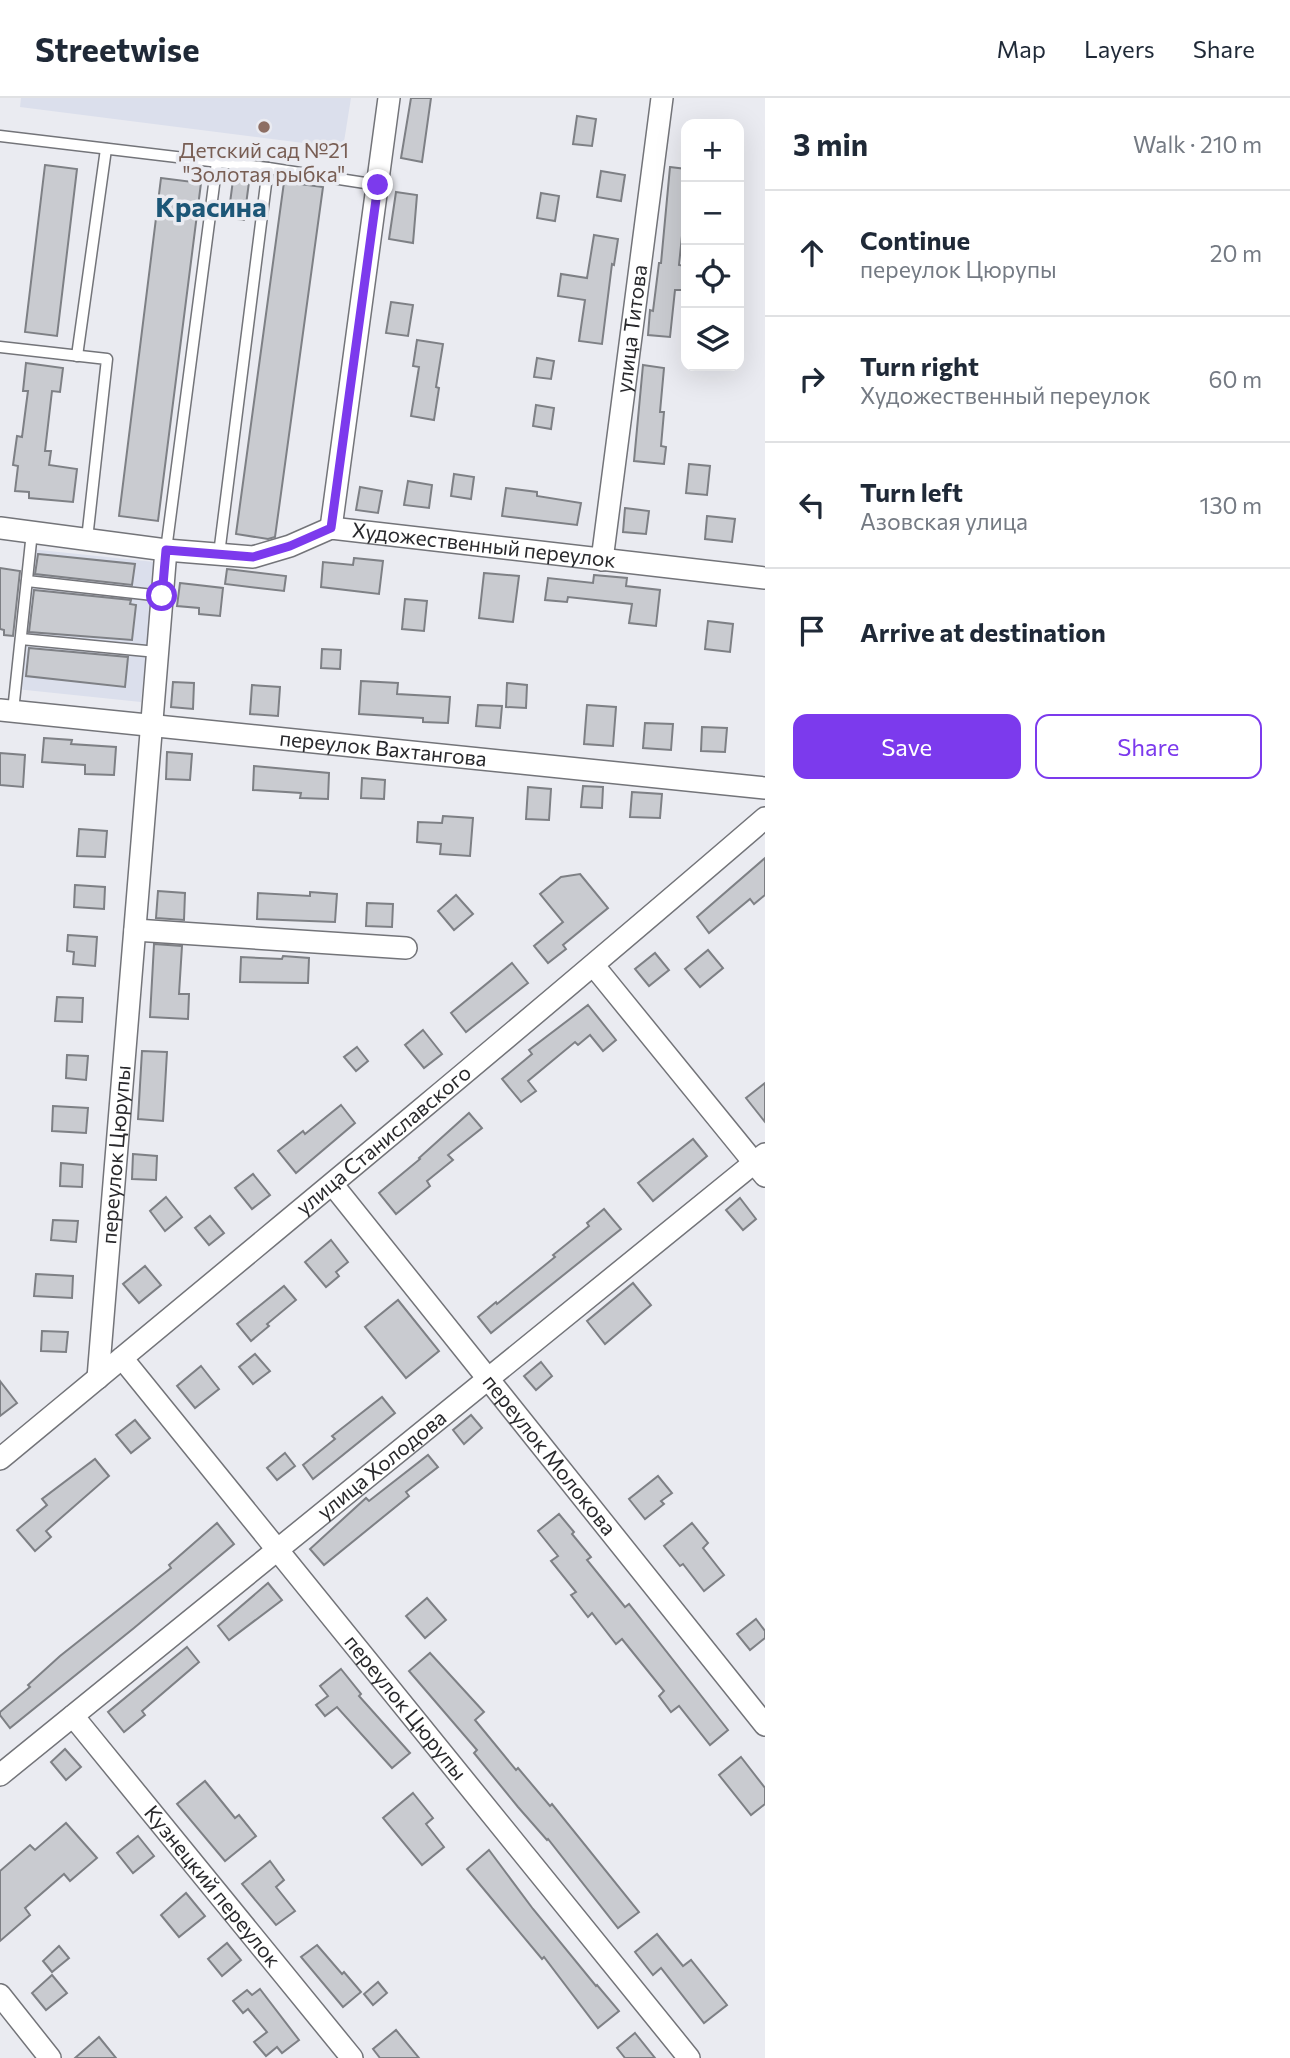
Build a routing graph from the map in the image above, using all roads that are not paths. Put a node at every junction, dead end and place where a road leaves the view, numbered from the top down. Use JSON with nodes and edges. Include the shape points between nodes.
{"nodes":[{"id":1,"x":389,"y":98,"type":"edge"},
{"id":2,"x":662,"y":98,"type":"edge"},
{"id":3,"x":0,"y":136,"type":"edge"},
{"id":4,"x":106,"y":149,"type":"junction"},
{"id":5,"x":217,"y":162,"type":"junction"},
{"id":6,"x":268,"y":168,"type":"junction"},
{"id":7,"x":378,"y":185,"type":"junction"},
{"id":8,"x":0,"y":347,"type":"edge"},
{"id":9,"x":78,"y":356,"type":"junction"},
{"id":10,"x":0,"y":528,"type":"edge"},
{"id":11,"x":331,"y":528,"type":"junction"},
{"id":12,"x":32,"y":532,"type":"junction"},
{"id":13,"x":87,"y":539,"type":"junction"},
{"id":14,"x":166,"y":550,"type":"junction"},
{"id":15,"x":219,"y":554,"type":"junction"},
{"id":16,"x":602,"y":560,"type":"junction"},
{"id":17,"x":765,"y":578,"type":"edge"},
{"id":18,"x":27,"y":581,"type":"junction"},
{"id":19,"x":162,"y":596,"type":"junction"},
{"id":20,"x":21,"y":639,"type":"junction"},
{"id":21,"x":158,"y":652,"type":"junction"},
{"id":22,"x":6,"y":711,"type":"edge"},
{"id":23,"x":152,"y":724,"type":"junction"},
{"id":24,"x":765,"y":788,"type":"edge"},
{"id":25,"x":765,"y":818,"type":"edge"},
{"id":26,"x":135,"y":930,"type":"junction"},
{"id":27,"x":406,"y":948,"type":"dead end"},
{"id":28,"x":594,"y":966,"type":"junction"},
{"id":29,"x":761,"y":1164,"type":"edge"},
{"id":30,"x":333,"y":1185,"type":"junction"},
{"id":31,"x":122,"y":1359,"type":"junction"},
{"id":32,"x":98,"y":1378,"type":"junction"},
{"id":33,"x":488,"y":1379,"type":"junction"},
{"id":34,"x":0,"y":1459,"type":"edge"},
{"id":35,"x":277,"y":1550,"type":"junction"},
{"id":36,"x":73,"y":1716,"type":"junction"},
{"id":37,"x":765,"y":1725,"type":"edge"},
{"id":38,"x":0,"y":1775,"type":"edge"},
{"id":39,"x":0,"y":1995,"type":"edge"},
{"id":40,"x":50,"y":2058,"type":"edge"},
{"id":41,"x":352,"y":2058,"type":"edge"},
{"id":42,"x":689,"y":2058,"type":"edge"}],
"edges":[{"from":1,"to":7,"type":"street"},
{"from":2,"to":16,"type":"street","name":"улица Титова"},
{"from":3,"to":4,"type":"lane"},
{"from":4,"to":5,"type":"lane"},
{"from":4,"to":9,"type":"lane"},
{"from":5,"to":6,"type":"lane"},
{"from":5,"to":14,"type":"lane"},
{"from":6,"to":7,"type":"lane"},
{"from":6,"to":15,"type":"lane"},
{"from":7,"to":11,"type":"street"},
{"from":8,"to":9,"type":"lane"},
{"from":9,"to":13,"type":"lane","via":[[107,359]]},
{"from":10,"to":12,"type":"street","name":"Художественный переулок"},
{"from":11,"to":15,"type":"street","name":"Художественный переулок","via":[[253,557]]},
{"from":11,"to":16,"type":"street","name":"Художественный переулок"},
{"from":12,"to":13,"type":"street","name":"Художественный переулок"},
{"from":12,"to":18,"type":"lane"},
{"from":13,"to":14,"type":"street","name":"Художественный переулок"},
{"from":14,"to":15,"type":"street","name":"Художественный переулок"},
{"from":14,"to":19,"type":"street","name":"переулок Цюрупы"},
{"from":16,"to":17,"type":"street","name":"Художественный переулок"},
{"from":18,"to":19,"type":"lane"},
{"from":18,"to":20,"type":"lane"},
{"from":19,"to":21,"type":"street","name":"переулок Цюрупы"},
{"from":20,"to":21,"type":"lane"},
{"from":20,"to":22,"type":"lane"},
{"from":21,"to":23,"type":"street","name":"переулок Цюрупы"},
{"from":22,"to":23,"type":"street","name":"переулок Вахтангова"},
{"from":23,"to":24,"type":"street","name":"переулок Вахтангова"},
{"from":23,"to":26,"type":"street","name":"переулок Цюрупы"},
{"from":25,"to":28,"type":"street","name":"улица Станиславского"},
{"from":26,"to":27,"type":"street"},
{"from":26,"to":32,"type":"street","name":"переулок Цюрупы"},
{"from":28,"to":29,"type":"street"},
{"from":28,"to":30,"type":"street","name":"улица Станиславского"},
{"from":29,"to":33,"type":"street","name":"улица Холодова"},
{"from":30,"to":31,"type":"street","name":"улица Станиславского"},
{"from":30,"to":33,"type":"street","name":"переулок Молокова"},
{"from":31,"to":32,"type":"street","name":"улица Станиславского"},
{"from":31,"to":35,"type":"street","name":"переулок Цюрупы"},
{"from":32,"to":34,"type":"street","name":"улица Станиславского"},
{"from":33,"to":35,"type":"street","name":"улица Холодова"},
{"from":33,"to":37,"type":"street","name":"переулок Молокова"},
{"from":35,"to":36,"type":"street","name":"улица Холодова"},
{"from":35,"to":42,"type":"street","name":"переулок Цюрупы"},
{"from":36,"to":38,"type":"street","name":"улица Холодова"},
{"from":36,"to":41,"type":"street","name":"Кузнецкий переулок"},
{"from":39,"to":40,"type":"street"}]}
